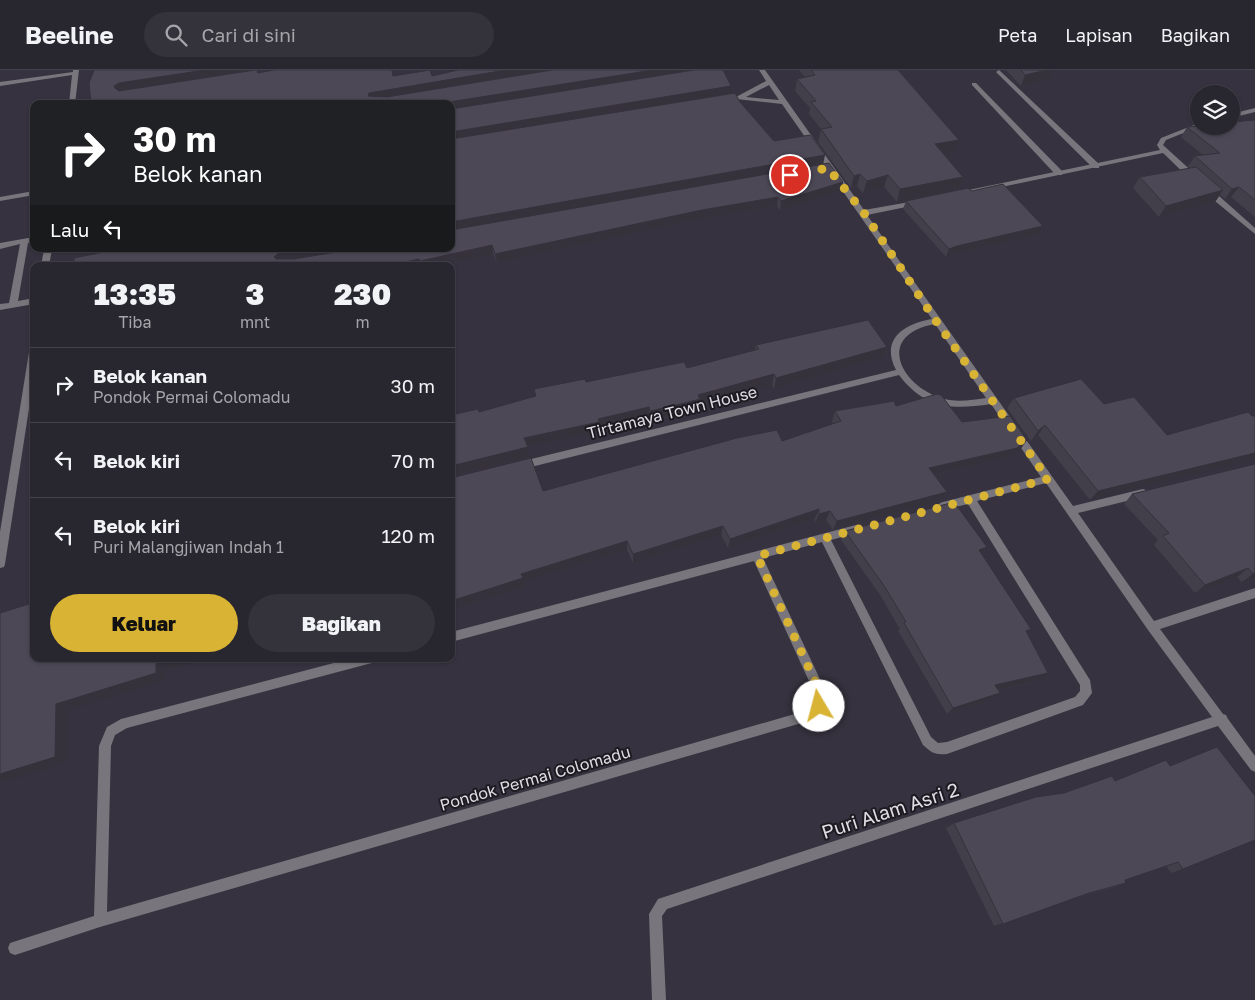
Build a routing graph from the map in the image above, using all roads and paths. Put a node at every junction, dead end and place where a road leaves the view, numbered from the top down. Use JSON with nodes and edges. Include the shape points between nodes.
{"nodes":[{"id":1,"x":762,"y":70,"type":"edge"},
{"id":2,"x":76,"y":72,"type":"edge"},
{"id":3,"x":999,"y":72,"type":"dead end"},
{"id":4,"x":769,"y":82,"type":"junction"},
{"id":5,"x":0,"y":84,"type":"edge"},
{"id":6,"x":974,"y":84,"type":"dead end"},
{"id":7,"x":738,"y":98,"type":"junction"},
{"id":8,"x":72,"y":100,"type":"edge"},
{"id":9,"x":729,"y":100,"type":"edge"},
{"id":10,"x":783,"y":102,"type":"junction"},
{"id":11,"x":1255,"y":110,"type":"edge"},
{"id":12,"x":1240,"y":114,"type":"edge"},
{"id":13,"x":1190,"y":129,"type":"edge"},
{"id":14,"x":1164,"y":151,"type":"junction"},
{"id":15,"x":1096,"y":166,"type":"junction"},
{"id":16,"x":1059,"y":173,"type":"junction"},
{"id":17,"x":30,"y":194,"type":"edge"},
{"id":18,"x":952,"y":195,"type":"edge"},
{"id":19,"x":0,"y":199,"type":"edge"},
{"id":20,"x":922,"y":201,"type":"edge"},
{"id":21,"x":864,"y":213,"type":"junction"},
{"id":22,"x":1255,"y":232,"type":"edge"},
{"id":23,"x":30,"y":240,"type":"edge"},
{"id":24,"x":24,"y":241,"type":"junction"},
{"id":25,"x":0,"y":246,"type":"edge"},
{"id":26,"x":30,"y":302,"type":"edge"},
{"id":27,"x":13,"y":305,"type":"junction"},
{"id":28,"x":0,"y":307,"type":"edge"},
{"id":29,"x":936,"y":321,"type":"junction"},
{"id":30,"x":30,"y":372,"type":"edge"},
{"id":31,"x":900,"y":372,"type":"junction"},
{"id":32,"x":992,"y":400,"type":"junction"},
{"id":33,"x":508,"y":468,"type":"edge"},
{"id":34,"x":1048,"y":479,"type":"junction"},
{"id":35,"x":1158,"y":489,"type":"edge"},
{"id":36,"x":970,"y":499,"type":"junction"},
{"id":37,"x":934,"y":508,"type":"edge"},
{"id":38,"x":1071,"y":511,"type":"junction"},
{"id":39,"x":870,"y":525,"type":"edge"},
{"id":40,"x":824,"y":538,"type":"junction"},
{"id":41,"x":757,"y":556,"type":"junction"},
{"id":42,"x":0,"y":564,"type":"edge"},
{"id":43,"x":1255,"y":593,"type":"edge"},
{"id":44,"x":1152,"y":626,"type":"junction"},
{"id":45,"x":455,"y":636,"type":"edge"},
{"id":46,"x":357,"y":662,"type":"edge"},
{"id":47,"x":1222,"y":720,"type":"junction"},
{"id":48,"x":1255,"y":766,"type":"edge"},
{"id":49,"x":100,"y":920,"type":"junction"},
{"id":50,"x":14,"y":948,"type":"dead end"},
{"id":51,"x":659,"y":1000,"type":"edge"}],
"edges":[{"from":1,"to":4,"type":"street"},
{"from":2,"to":5,"type":"street"},
{"from":2,"to":8,"type":"street"},
{"from":3,"to":15,"type":"street"},
{"from":4,"to":7,"type":"street"},
{"from":4,"to":10,"type":"street"},
{"from":6,"to":16,"type":"street"},
{"from":7,"to":9,"type":"street"},
{"from":7,"to":10,"type":"street"},
{"from":10,"to":21,"type":"street","via":[[824,168]]},
{"from":11,"to":12,"type":"street"},
{"from":13,"to":14,"type":"street","via":[[1163,139],[1160,145]]},
{"from":14,"to":15,"type":"street"},
{"from":14,"to":22,"type":"street"},
{"from":15,"to":16,"type":"street"},
{"from":16,"to":18,"type":"street"},
{"from":17,"to":19,"type":"street"},
{"from":20,"to":21,"type":"street"},
{"from":21,"to":29,"type":"street"},
{"from":23,"to":24,"type":"street"},
{"from":24,"to":25,"type":"street"},
{"from":24,"to":27,"type":"street"},
{"from":26,"to":27,"type":"street"},
{"from":27,"to":28,"type":"street"},
{"from":29,"to":31,"type":"street","via":[[904,332],[897,341],[893,353]]},
{"from":29,"to":32,"type":"street"},
{"from":30,"to":42,"type":"street"},
{"from":31,"to":32,"type":"street","via":[[934,400],[951,404]]},
{"from":31,"to":33,"type":"street","name":"Tirtamaya Town House"},
{"from":32,"to":34,"type":"street"},
{"from":34,"to":36,"type":"street"},
{"from":34,"to":38,"type":"street"},
{"from":35,"to":38,"type":"street"},
{"from":36,"to":37,"type":"street"},
{"from":36,"to":40,"type":"street","via":[[1086,684],[1086,693],[1079,701],[947,748],[936,748],[928,741]]},
{"from":38,"to":44,"type":"street"},
{"from":39,"to":40,"type":"street"},
{"from":40,"to":41,"type":"street"},
{"from":41,"to":45,"type":"street"},
{"from":41,"to":49,"type":"street","name":"Pondok Permai Colomadu","via":[[820,692],[819,706],[808,716]]},
{"from":43,"to":44,"type":"street"},
{"from":44,"to":47,"type":"street"},
{"from":46,"to":49,"type":"street","via":[[125,723],[111,731],[105,746]]},
{"from":47,"to":48,"type":"street"},
{"from":47,"to":51,"type":"street","name":"Puri Alam Asri 2","via":[[663,904],[655,914]]},
{"from":49,"to":50,"type":"street","name":"Pondok Permai Colomadu"}]}
